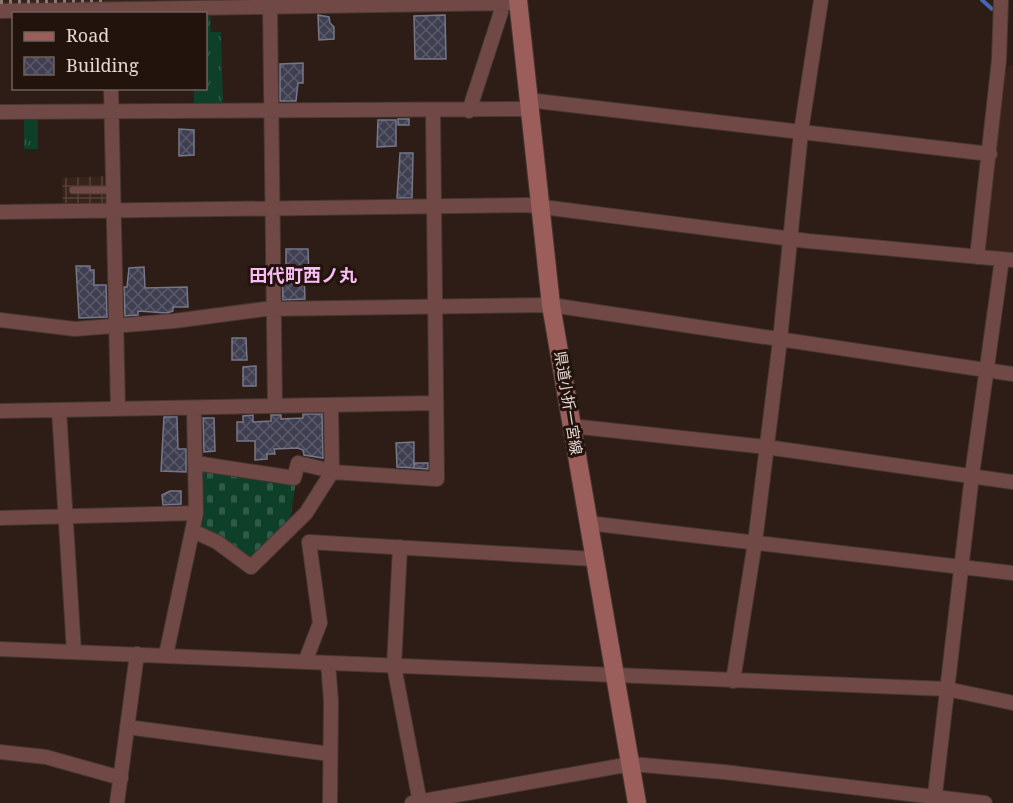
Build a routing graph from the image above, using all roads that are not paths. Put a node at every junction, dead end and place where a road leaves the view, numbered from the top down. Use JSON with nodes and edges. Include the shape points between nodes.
{"nodes":[{"id":1,"x":821,"y":0,"type":"edge"},
{"id":2,"x":1001,"y":0,"type":"edge"},
{"id":3,"x":512,"y":2,"type":"edge"},
{"id":4,"x":270,"y":7,"type":"junction"},
{"id":5,"x":0,"y":11,"type":"edge"},
{"id":6,"x":110,"y":12,"type":"edge"},
{"id":7,"x":1006,"y":59,"type":"edge"},
{"id":8,"x":111,"y":90,"type":"edge"},
{"id":9,"x":529,"y":104,"type":"junction"},
{"id":10,"x":271,"y":108,"type":"junction"},
{"id":11,"x":111,"y":110,"type":"junction"},
{"id":12,"x":433,"y":111,"type":"junction"},
{"id":13,"x":469,"y":111,"type":"junction"},
{"id":14,"x":0,"y":112,"type":"edge"},
{"id":15,"x":801,"y":132,"type":"junction"},
{"id":16,"x":990,"y":154,"type":"junction"},
{"id":17,"x":73,"y":190,"type":"dead end"},
{"id":18,"x":111,"y":190,"type":"junction"},
{"id":19,"x":434,"y":206,"type":"junction"},
{"id":20,"x":540,"y":207,"type":"junction"},
{"id":21,"x":273,"y":208,"type":"junction"},
{"id":22,"x":112,"y":210,"type":"junction"},
{"id":23,"x":0,"y":212,"type":"edge"},
{"id":24,"x":790,"y":239,"type":"junction"},
{"id":25,"x":977,"y":257,"type":"junction"},
{"id":26,"x":1007,"y":259,"type":"edge"},
{"id":27,"x":551,"y":305,"type":"junction"},
{"id":28,"x":435,"y":306,"type":"junction"},
{"id":29,"x":274,"y":309,"type":"junction"},
{"id":30,"x":0,"y":320,"type":"edge"},
{"id":31,"x":115,"y":324,"type":"junction"},
{"id":32,"x":780,"y":340,"type":"junction"},
{"id":33,"x":986,"y":372,"type":"junction"},
{"id":34,"x":1013,"y":374,"type":"edge"},
{"id":35,"x":436,"y":403,"type":"junction"},
{"id":36,"x":331,"y":405,"type":"junction"},
{"id":37,"x":275,"y":406,"type":"junction"},
{"id":38,"x":194,"y":408,"type":"junction"},
{"id":39,"x":118,"y":409,"type":"junction"},
{"id":40,"x":59,"y":410,"type":"junction"},
{"id":41,"x":0,"y":411,"type":"edge"},
{"id":42,"x":571,"y":426,"type":"junction"},
{"id":43,"x":766,"y":447,"type":"junction"},
{"id":44,"x":195,"y":463,"type":"junction"},
{"id":45,"x":332,"y":471,"type":"junction"},
{"id":46,"x":972,"y":475,"type":"junction"},
{"id":47,"x":1013,"y":482,"type":"edge"},
{"id":48,"x":196,"y":513,"type":"junction"},
{"id":49,"x":306,"y":513,"type":"junction"},
{"id":50,"x":66,"y":516,"type":"junction"},
{"id":51,"x":0,"y":518,"type":"edge"},
{"id":52,"x":588,"y":523,"type":"junction"},
{"id":53,"x":192,"y":531,"type":"junction"},
{"id":54,"x":309,"y":542,"type":"junction"},
{"id":55,"x":755,"y":542,"type":"junction"},
{"id":56,"x":400,"y":547,"type":"junction"},
{"id":57,"x":594,"y":559,"type":"junction"},
{"id":58,"x":962,"y":567,"type":"junction"},
{"id":59,"x":1013,"y":573,"type":"edge"},
{"id":60,"x":0,"y":649,"type":"edge"},
{"id":61,"x":74,"y":652,"type":"junction"},
{"id":62,"x":137,"y":654,"type":"junction"},
{"id":63,"x":166,"y":655,"type":"junction"},
{"id":64,"x":305,"y":662,"type":"junction"},
{"id":65,"x":328,"y":663,"type":"junction"},
{"id":66,"x":394,"y":666,"type":"junction"},
{"id":67,"x":615,"y":675,"type":"junction"},
{"id":68,"x":733,"y":681,"type":"junction"},
{"id":69,"x":947,"y":689,"type":"junction"},
{"id":70,"x":1013,"y":703,"type":"edge"},
{"id":71,"x":127,"y":727,"type":"junction"},
{"id":72,"x":0,"y":752,"type":"edge"},
{"id":73,"x":330,"y":754,"type":"junction"},
{"id":74,"x":630,"y":764,"type":"junction"},
{"id":75,"x":121,"y":778,"type":"junction"},
{"id":76,"x":935,"y":801,"type":"edge"},
{"id":77,"x":417,"y":802,"type":"edge"},
{"id":78,"x":117,"y":803,"type":"edge"},
{"id":79,"x":330,"y":803,"type":"edge"},
{"id":80,"x":637,"y":803,"type":"edge"},
{"id":81,"x":985,"y":803,"type":"edge"}],
"edges":[{"from":1,"to":15,"type":"street"},
{"from":2,"to":7,"type":"street"},
{"from":3,"to":4,"type":"street"},
{"from":3,"to":9,"type":"main road","name":"県道小折一宮線"},
{"from":3,"to":13,"type":"street","via":[[501,12]]},
{"from":4,"to":6,"type":"street"},
{"from":4,"to":10,"type":"street"},
{"from":5,"to":6,"type":"street"},
{"from":7,"to":16,"type":"street"},
{"from":8,"to":11,"type":"street"},
{"from":9,"to":13,"type":"street"},
{"from":9,"to":15,"type":"street"},
{"from":9,"to":20,"type":"main road","name":"県道小折一宮線"},
{"from":10,"to":11,"type":"street"},
{"from":10,"to":12,"type":"street"},
{"from":10,"to":21,"type":"street"},
{"from":11,"to":14,"type":"street"},
{"from":11,"to":18,"type":"street"},
{"from":12,"to":13,"type":"street"},
{"from":12,"to":19,"type":"street"},
{"from":15,"to":16,"type":"street"},
{"from":15,"to":24,"type":"street"},
{"from":16,"to":25,"type":"street"},
{"from":17,"to":18,"type":"lane"},
{"from":18,"to":22,"type":"street"},
{"from":19,"to":20,"type":"street"},
{"from":19,"to":21,"type":"street"},
{"from":19,"to":28,"type":"street"},
{"from":20,"to":24,"type":"street"},
{"from":20,"to":27,"type":"main road","name":"県道小折一宮線"},
{"from":21,"to":22,"type":"street"},
{"from":21,"to":29,"type":"street"},
{"from":22,"to":23,"type":"street"},
{"from":22,"to":31,"type":"street"},
{"from":24,"to":25,"type":"street"},
{"from":24,"to":32,"type":"street"},
{"from":25,"to":26,"type":"street"},
{"from":26,"to":33,"type":"street"},
{"from":27,"to":28,"type":"street"},
{"from":27,"to":32,"type":"street"},
{"from":27,"to":42,"type":"main road","name":"県道小折一宮線"},
{"from":28,"to":29,"type":"street"},
{"from":28,"to":35,"type":"street"},
{"from":29,"to":31,"type":"street"},
{"from":29,"to":37,"type":"street"},
{"from":30,"to":31,"type":"street","via":[[75,328]]},
{"from":31,"to":39,"type":"street"},
{"from":32,"to":33,"type":"street"},
{"from":32,"to":43,"type":"street"},
{"from":33,"to":34,"type":"street"},
{"from":33,"to":46,"type":"street"},
{"from":35,"to":36,"type":"street"},
{"from":35,"to":45,"type":"street","via":[[436,479]]},
{"from":36,"to":37,"type":"street"},
{"from":36,"to":45,"type":"street"},
{"from":37,"to":38,"type":"street"},
{"from":38,"to":39,"type":"street"},
{"from":38,"to":44,"type":"street"},
{"from":39,"to":40,"type":"street"},
{"from":40,"to":41,"type":"street"},
{"from":40,"to":50,"type":"street"},
{"from":42,"to":43,"type":"street"},
{"from":42,"to":52,"type":"main road","name":"県道小折一宮線"},
{"from":43,"to":46,"type":"street"},
{"from":43,"to":55,"type":"street"},
{"from":44,"to":45,"type":"street","via":[[294,478],[298,463]]},
{"from":44,"to":48,"type":"street"},
{"from":45,"to":49,"type":"street"},
{"from":46,"to":47,"type":"street"},
{"from":46,"to":58,"type":"street"},
{"from":48,"to":50,"type":"street"},
{"from":48,"to":53,"type":"street"},
{"from":49,"to":53,"type":"street","via":[[252,567],[217,542]]},
{"from":49,"to":54,"type":"street"},
{"from":50,"to":51,"type":"street"},
{"from":50,"to":61,"type":"street"},
{"from":52,"to":55,"type":"street"},
{"from":52,"to":57,"type":"main road","name":"県道小折一宮線"},
{"from":53,"to":63,"type":"street"},
{"from":54,"to":56,"type":"street"},
{"from":54,"to":64,"type":"street","via":[[320,623]]},
{"from":55,"to":58,"type":"street"},
{"from":55,"to":68,"type":"street"},
{"from":56,"to":57,"type":"street"},
{"from":56,"to":66,"type":"street"},
{"from":57,"to":67,"type":"main road","name":"県道小折一宮線"},
{"from":58,"to":59,"type":"street"},
{"from":58,"to":69,"type":"street"},
{"from":60,"to":61,"type":"street"},
{"from":61,"to":62,"type":"street"},
{"from":62,"to":63,"type":"street"},
{"from":62,"to":71,"type":"street"},
{"from":63,"to":64,"type":"street"},
{"from":64,"to":65,"type":"street"},
{"from":65,"to":66,"type":"street"},
{"from":65,"to":73,"type":"street"},
{"from":66,"to":67,"type":"street"},
{"from":66,"to":77,"type":"street"},
{"from":67,"to":68,"type":"street"},
{"from":67,"to":74,"type":"main road","name":"県道小折一宮線"},
{"from":68,"to":69,"type":"street"},
{"from":69,"to":70,"type":"street"},
{"from":69,"to":76,"type":"street"},
{"from":71,"to":73,"type":"street"},
{"from":71,"to":75,"type":"street"},
{"from":72,"to":75,"type":"street","via":[[46,757]]},
{"from":73,"to":79,"type":"street"},
{"from":74,"to":76,"type":"street","via":[[724,772]]},
{"from":74,"to":77,"type":"street"},
{"from":74,"to":80,"type":"main road","name":"県道小折一宮線"},
{"from":75,"to":78,"type":"street"},
{"from":76,"to":81,"type":"street"}]}
